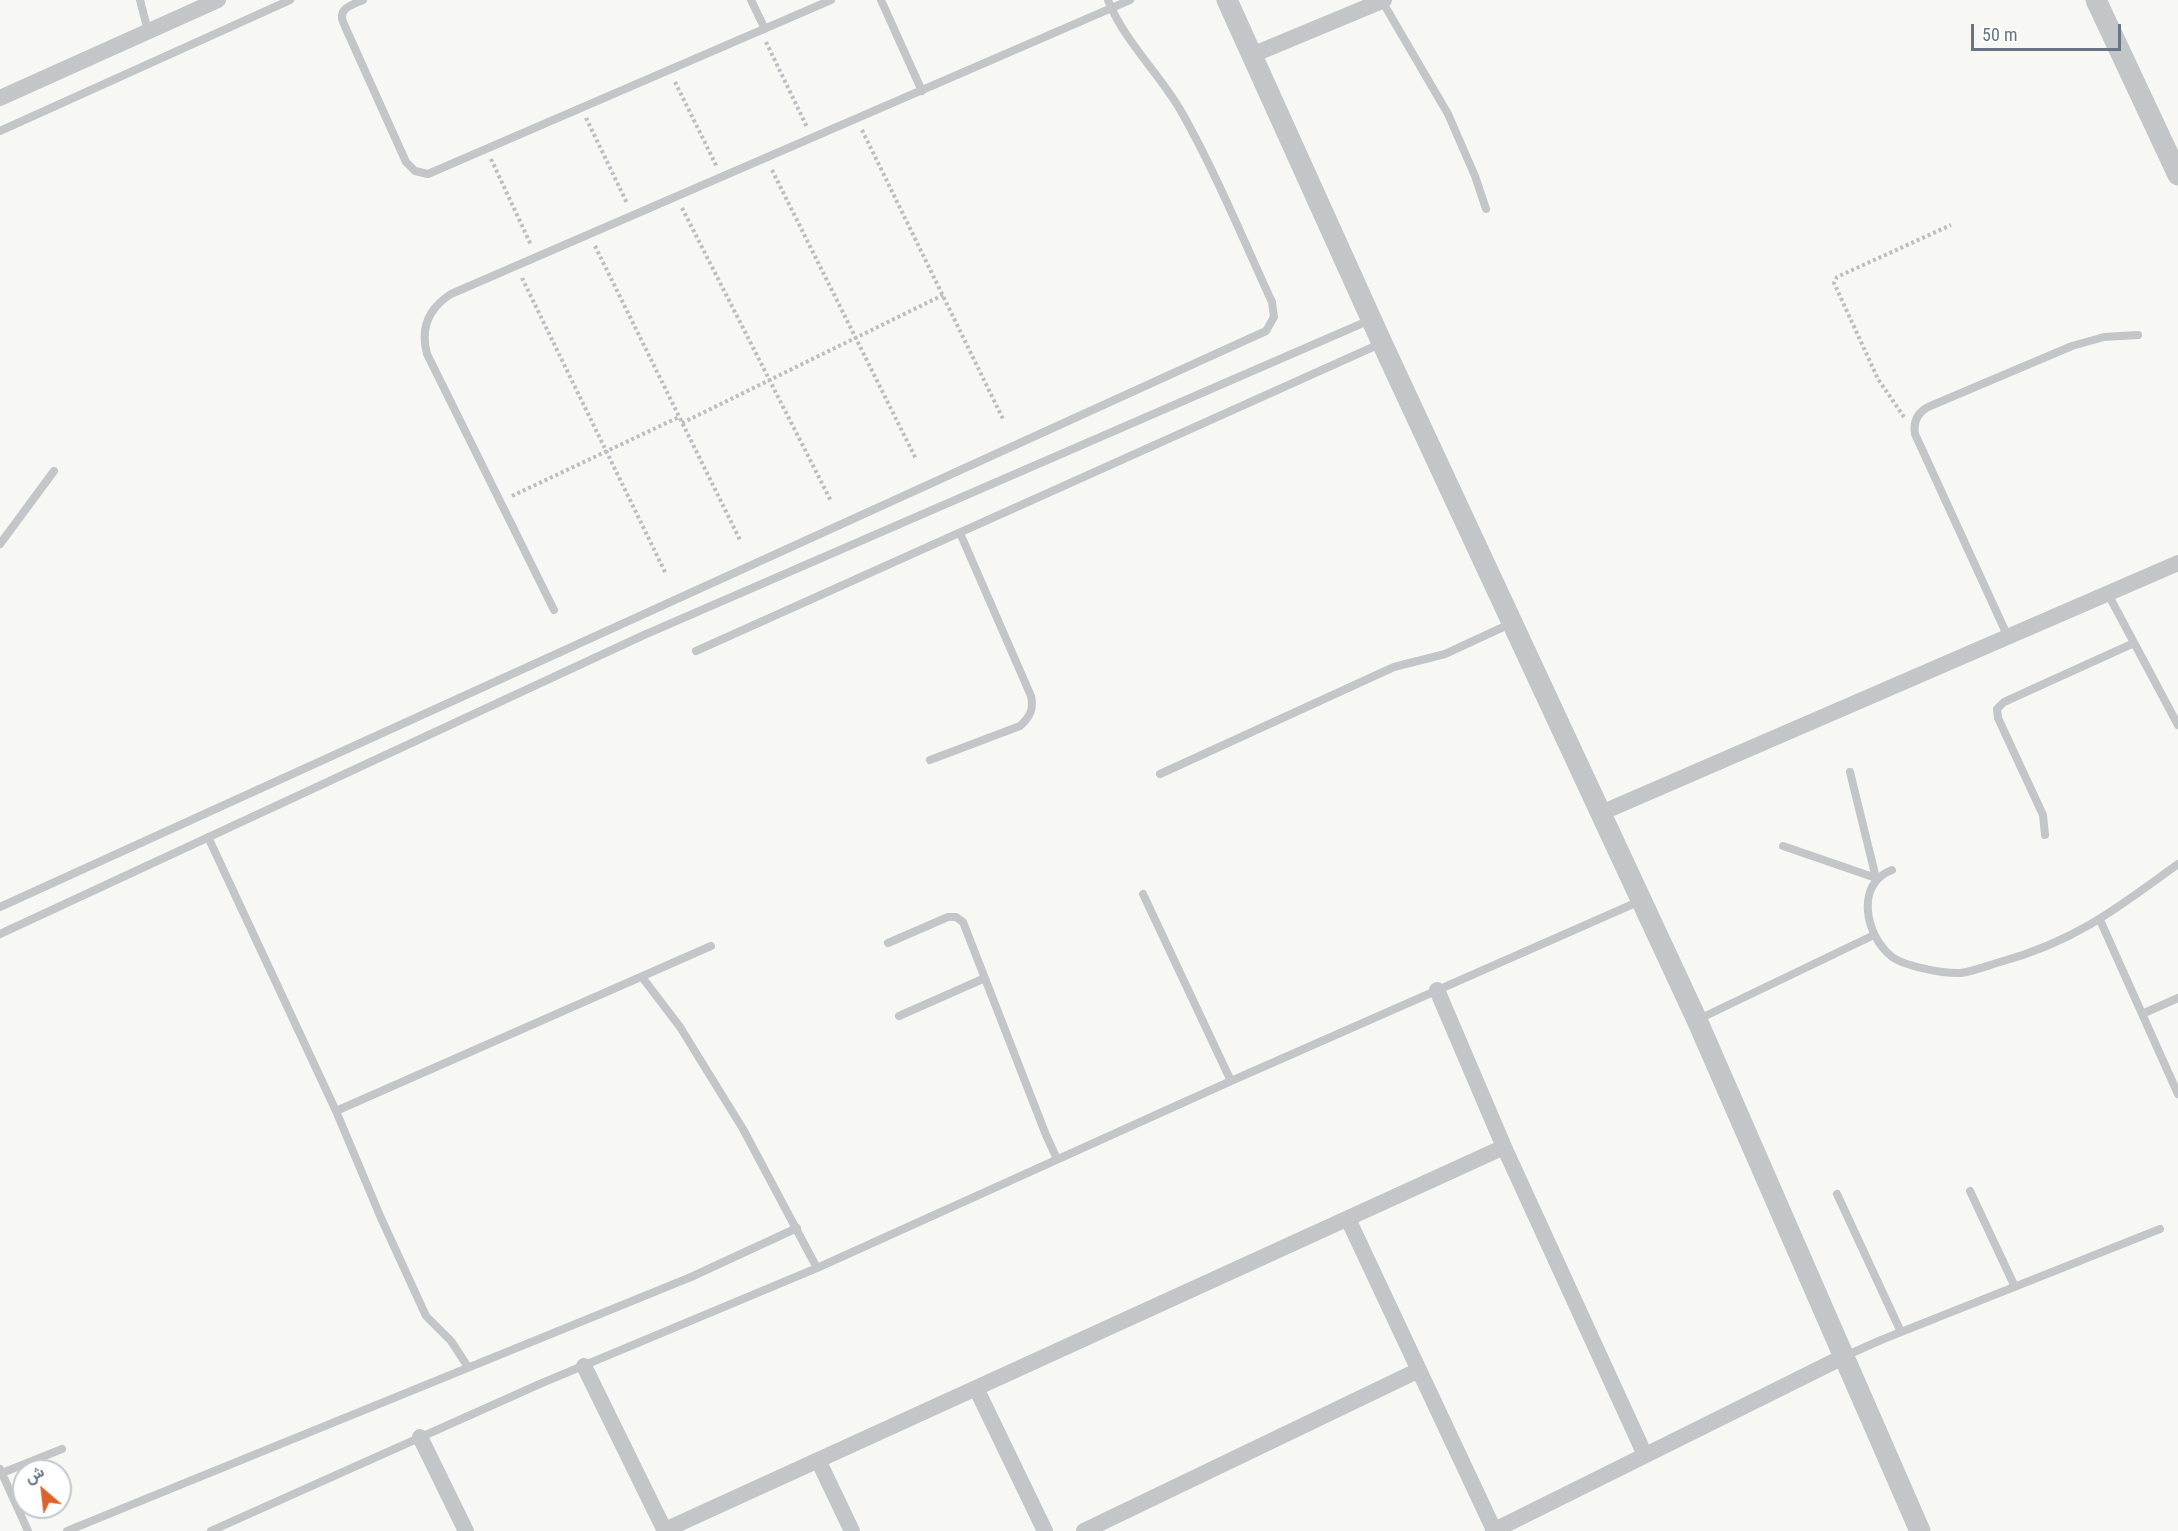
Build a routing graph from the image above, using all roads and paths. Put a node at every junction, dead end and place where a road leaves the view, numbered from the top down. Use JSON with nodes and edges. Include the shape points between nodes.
{"nodes":[{"id":1,"x":140,"y":0,"type":"edge"},
{"id":2,"x":218,"y":0,"type":"edge"},
{"id":3,"x":290,"y":0,"type":"edge"},
{"id":4,"x":363,"y":0,"type":"edge"},
{"id":5,"x":751,"y":0,"type":"edge"},
{"id":6,"x":831,"y":0,"type":"edge"},
{"id":7,"x":881,"y":0,"type":"edge"},
{"id":8,"x":1130,"y":0,"type":"edge"},
{"id":9,"x":1227,"y":0,"type":"edge"},
{"id":10,"x":2096,"y":0,"type":"edge"},
{"id":11,"x":1383,"y":1,"type":"edge"},
{"id":12,"x":1110,"y":4,"type":"edge"},
{"id":13,"x":763,"y":30,"type":"junction"},
{"id":14,"x":148,"y":31,"type":"junction"},
{"id":15,"x":1252,"y":55,"type":"junction"},
{"id":16,"x":669,"y":71,"type":"junction"},
{"id":17,"x":922,"y":91,"type":"junction"},
{"id":18,"x":0,"y":98,"type":"edge"},
{"id":19,"x":582,"y":109,"type":"junction"},
{"id":20,"x":856,"y":119,"type":"junction"},
{"id":21,"x":0,"y":131,"type":"edge"},
{"id":22,"x":813,"y":138,"type":"junction"},
{"id":23,"x":487,"y":150,"type":"junction"},
{"id":24,"x":766,"y":158,"type":"junction"},
{"id":25,"x":2178,"y":175,"type":"edge"},
{"id":26,"x":723,"y":177,"type":"junction"},
{"id":27,"x":676,"y":197,"type":"junction"},
{"id":28,"x":1486,"y":209,"type":"dead end"},
{"id":29,"x":633,"y":216,"type":"junction"},
{"id":30,"x":1951,"y":225,"type":"dead end"},
{"id":31,"x":590,"y":234,"type":"junction"},
{"id":32,"x":537,"y":257,"type":"junction"},
{"id":33,"x":516,"y":266,"type":"junction"},
{"id":34,"x":943,"y":296,"type":"junction"},
{"id":35,"x":1371,"y":320,"type":"junction"},
{"id":36,"x":2138,"y":335,"type":"dead end"},
{"id":37,"x":856,"y":339,"type":"junction"},
{"id":38,"x":1382,"y":343,"type":"junction"},
{"id":39,"x":770,"y":381,"type":"junction"},
{"id":40,"x":680,"y":417,"type":"junction"},
{"id":41,"x":1004,"y":421,"type":"dead end"},
{"id":42,"x":682,"y":423,"type":"junction"},
{"id":43,"x":1914,"y":429,"type":"junction"},
{"id":44,"x":606,"y":452,"type":"junction"},
{"id":45,"x":916,"y":459,"type":"dead end"},
{"id":46,"x":54,"y":471,"type":"dead end"},
{"id":47,"x":500,"y":501,"type":"junction"},
{"id":48,"x":831,"y":501,"type":"dead end"},
{"id":49,"x":960,"y":533,"type":"junction"},
{"id":50,"x":740,"y":540,"type":"dead end"},
{"id":51,"x":0,"y":544,"type":"edge"},
{"id":52,"x":2178,"y":563,"type":"edge"},
{"id":53,"x":666,"y":574,"type":"dead end"},
{"id":54,"x":2108,"y":594,"type":"junction"},
{"id":55,"x":554,"y":610,"type":"dead end"},
{"id":56,"x":1512,"y":623,"type":"junction"},
{"id":57,"x":2008,"y":637,"type":"junction"},
{"id":58,"x":2134,"y":643,"type":"junction"},
{"id":59,"x":696,"y":651,"type":"dead end"},
{"id":60,"x":2178,"y":725,"type":"edge"},
{"id":61,"x":930,"y":760,"type":"dead end"},
{"id":62,"x":1850,"y":771,"type":"dead end"},
{"id":63,"x":1160,"y":774,"type":"dead end"},
{"id":64,"x":1601,"y":813,"type":"junction"},
{"id":65,"x":2044,"y":835,"type":"dead end"},
{"id":66,"x":208,"y":837,"type":"junction"},
{"id":67,"x":1783,"y":846,"type":"dead end"},
{"id":68,"x":2178,"y":864,"type":"edge"},
{"id":69,"x":1892,"y":870,"type":"dead end"},
{"id":70,"x":1876,"y":878,"type":"junction"},
{"id":71,"x":1143,"y":894,"type":"dead end"},
{"id":72,"x":1642,"y":900,"type":"junction"},
{"id":73,"x":0,"y":907,"type":"edge"},
{"id":74,"x":2100,"y":920,"type":"junction"},
{"id":75,"x":0,"y":934,"type":"edge"},
{"id":76,"x":1874,"y":935,"type":"junction"},
{"id":77,"x":888,"y":943,"type":"dead end"},
{"id":78,"x":711,"y":946,"type":"dead end"},
{"id":79,"x":642,"y":977,"type":"junction"},
{"id":80,"x":985,"y":978,"type":"junction"},
{"id":81,"x":1437,"y":990,"type":"junction"},
{"id":82,"x":2178,"y":998,"type":"edge"},
{"id":83,"x":2142,"y":1014,"type":"junction"},
{"id":84,"x":899,"y":1016,"type":"dead end"},
{"id":85,"x":1697,"y":1020,"type":"junction"},
{"id":86,"x":1231,"y":1081,"type":"junction"},
{"id":87,"x":2178,"y":1094,"type":"edge"},
{"id":88,"x":336,"y":1111,"type":"junction"},
{"id":89,"x":1504,"y":1147,"type":"junction"},
{"id":90,"x":1057,"y":1159,"type":"junction"},
{"id":91,"x":1970,"y":1191,"type":"dead end"},
{"id":92,"x":1836,"y":1194,"type":"dead end"},
{"id":93,"x":1348,"y":1219,"type":"junction"},
{"id":94,"x":797,"y":1228,"type":"junction"},
{"id":95,"x":2160,"y":1229,"type":"dead end"},
{"id":96,"x":817,"y":1269,"type":"junction"},
{"id":97,"x":2015,"y":1287,"type":"junction"},
{"id":98,"x":1901,"y":1332,"type":"junction"},
{"id":99,"x":1843,"y":1357,"type":"junction"},
{"id":100,"x":584,"y":1366,"type":"junction"},
{"id":101,"x":468,"y":1367,"type":"junction"},
{"id":102,"x":1419,"y":1370,"type":"junction"},
{"id":103,"x":976,"y":1388,"type":"junction"},
{"id":104,"x":420,"y":1437,"type":"junction"},
{"id":105,"x":62,"y":1449,"type":"dead end"},
{"id":106,"x":1646,"y":1455,"type":"junction"},
{"id":107,"x":818,"y":1460,"type":"junction"},
{"id":108,"x":1,"y":1471,"type":"edge"},
{"id":109,"x":665,"y":1530,"type":"edge"},
{"id":110,"x":28,"y":1531,"type":"edge"},
{"id":111,"x":67,"y":1531,"type":"edge"},
{"id":112,"x":211,"y":1531,"type":"edge"},
{"id":113,"x":466,"y":1531,"type":"edge"},
{"id":114,"x":852,"y":1531,"type":"edge"},
{"id":115,"x":1045,"y":1531,"type":"edge"},
{"id":116,"x":1084,"y":1531,"type":"edge"},
{"id":117,"x":1494,"y":1531,"type":"edge"},
{"id":118,"x":1920,"y":1531,"type":"edge"}],
"edges":[{"from":1,"to":14,"type":"lane"},
{"from":2,"to":14,"type":"street"},
{"from":3,"to":21,"type":"lane"},
{"from":4,"to":23,"type":"lane","via":[[344,10],[341,18],[410,167],[422,173],[435,173]]},
{"from":5,"to":13,"type":"lane"},
{"from":6,"to":13,"type":"lane"},
{"from":7,"to":17,"type":"lane"},
{"from":8,"to":12,"type":"lane"},
{"from":9,"to":15,"type":"street"},
{"from":10,"to":25,"type":"street"},
{"from":11,"to":15,"type":"street"},
{"from":11,"to":28,"type":"lane","via":[[1448,114]]},
{"from":12,"to":17,"type":"lane"},
{"from":12,"to":73,"type":"lane","via":[[1127,36],[1191,129],[1272,302],[1274,317],[1266,331]]},
{"from":13,"to":16,"type":"lane"},
{"from":13,"to":22,"type":"path"},
{"from":14,"to":18,"type":"street"},
{"from":15,"to":35,"type":"street"},
{"from":16,"to":19,"type":"lane"},
{"from":16,"to":26,"type":"path"},
{"from":17,"to":20,"type":"lane"},
{"from":19,"to":23,"type":"lane"},
{"from":19,"to":29,"type":"path"},
{"from":20,"to":22,"type":"lane"},
{"from":20,"to":34,"type":"path"},
{"from":22,"to":24,"type":"lane"},
{"from":23,"to":32,"type":"path"},
{"from":24,"to":26,"type":"lane"},
{"from":24,"to":37,"type":"path"},
{"from":26,"to":27,"type":"lane"},
{"from":27,"to":29,"type":"lane"},
{"from":27,"to":39,"type":"path"},
{"from":29,"to":31,"type":"lane"},
{"from":30,"to":43,"type":"path","via":[[1837,277],[1834,283],[1878,379]]},
{"from":31,"to":32,"type":"lane"},
{"from":31,"to":40,"type":"path"},
{"from":32,"to":33,"type":"lane"},
{"from":33,"to":44,"type":"path"},
{"from":33,"to":47,"type":"lane","via":[[442,299],[429,316],[424,335],[430,362]]},
{"from":34,"to":37,"type":"path"},
{"from":34,"to":41,"type":"path"},
{"from":35,"to":38,"type":"street"},
{"from":35,"to":66,"type":"lane","via":[[644,635]]},
{"from":36,"to":43,"type":"lane","via":[[2104,337],[2072,346],[1928,407],[1919,414]]},
{"from":37,"to":39,"type":"path"},
{"from":37,"to":45,"type":"path"},
{"from":38,"to":49,"type":"lane"},
{"from":38,"to":56,"type":"street"},
{"from":39,"to":42,"type":"path"},
{"from":39,"to":48,"type":"path"},
{"from":40,"to":42,"type":"path"},
{"from":40,"to":44,"type":"path"},
{"from":42,"to":50,"type":"path"},
{"from":43,"to":57,"type":"lane"},
{"from":44,"to":47,"type":"path"},
{"from":44,"to":53,"type":"path"},
{"from":46,"to":51,"type":"lane"},
{"from":47,"to":55,"type":"lane"},
{"from":49,"to":59,"type":"lane"},
{"from":49,"to":61,"type":"lane","via":[[1033,704],[1020,726]]},
{"from":52,"to":54,"type":"street"},
{"from":54,"to":57,"type":"street"},
{"from":54,"to":58,"type":"lane"},
{"from":56,"to":63,"type":"lane","via":[[1445,654],[1394,667]]},
{"from":56,"to":64,"type":"street"},
{"from":57,"to":64,"type":"street"},
{"from":58,"to":60,"type":"lane"},
{"from":58,"to":65,"type":"lane","via":[[2004,702],[1997,709],[2043,815]]},
{"from":62,"to":70,"type":"lane"},
{"from":64,"to":72,"type":"street"},
{"from":66,"to":75,"type":"lane"},
{"from":66,"to":88,"type":"lane"},
{"from":67,"to":70,"type":"lane"},
{"from":68,"to":74,"type":"lane"},
{"from":69,"to":70,"type":"lane"},
{"from":70,"to":76,"type":"lane","via":[[1868,895]]},
{"from":71,"to":86,"type":"lane"},
{"from":72,"to":81,"type":"lane"},
{"from":72,"to":85,"type":"street"},
{"from":74,"to":76,"type":"lane","via":[[2045,948],[1960,973],[1896,960]]},
{"from":74,"to":83,"type":"lane"},
{"from":76,"to":85,"type":"lane"},
{"from":77,"to":80,"type":"lane","via":[[948,916],[956,917],[965,926]]},
{"from":78,"to":79,"type":"lane"},
{"from":79,"to":88,"type":"lane"},
{"from":79,"to":94,"type":"lane","via":[[680,1027],[743,1129]]},
{"from":80,"to":84,"type":"lane"},
{"from":80,"to":90,"type":"lane"},
{"from":81,"to":86,"type":"lane"},
{"from":81,"to":89,"type":"street"},
{"from":82,"to":83,"type":"lane"},
{"from":83,"to":87,"type":"lane"},
{"from":85,"to":99,"type":"street"},
{"from":86,"to":90,"type":"lane"},
{"from":88,"to":101,"type":"lane","via":[[426,1316],[451,1341]]},
{"from":89,"to":93,"type":"street"},
{"from":89,"to":106,"type":"street"},
{"from":90,"to":96,"type":"lane"},
{"from":91,"to":97,"type":"lane"},
{"from":92,"to":98,"type":"lane"},
{"from":93,"to":102,"type":"street"},
{"from":93,"to":103,"type":"street"},
{"from":94,"to":96,"type":"lane"},
{"from":94,"to":101,"type":"lane","via":[[691,1277]]},
{"from":95,"to":97,"type":"lane"},
{"from":96,"to":100,"type":"lane"},
{"from":97,"to":98,"type":"lane"},
{"from":98,"to":99,"type":"lane"},
{"from":99,"to":106,"type":"street"},
{"from":99,"to":118,"type":"street"},
{"from":100,"to":104,"type":"lane"},
{"from":100,"to":109,"type":"street"},
{"from":101,"to":111,"type":"lane"},
{"from":102,"to":116,"type":"street"},
{"from":102,"to":117,"type":"street"},
{"from":103,"to":107,"type":"street"},
{"from":103,"to":115,"type":"street"},
{"from":104,"to":112,"type":"lane"},
{"from":104,"to":113,"type":"street"},
{"from":105,"to":108,"type":"lane"},
{"from":106,"to":117,"type":"street"},
{"from":107,"to":109,"type":"street"},
{"from":107,"to":114,"type":"street"},
{"from":108,"to":110,"type":"lane"}]}
